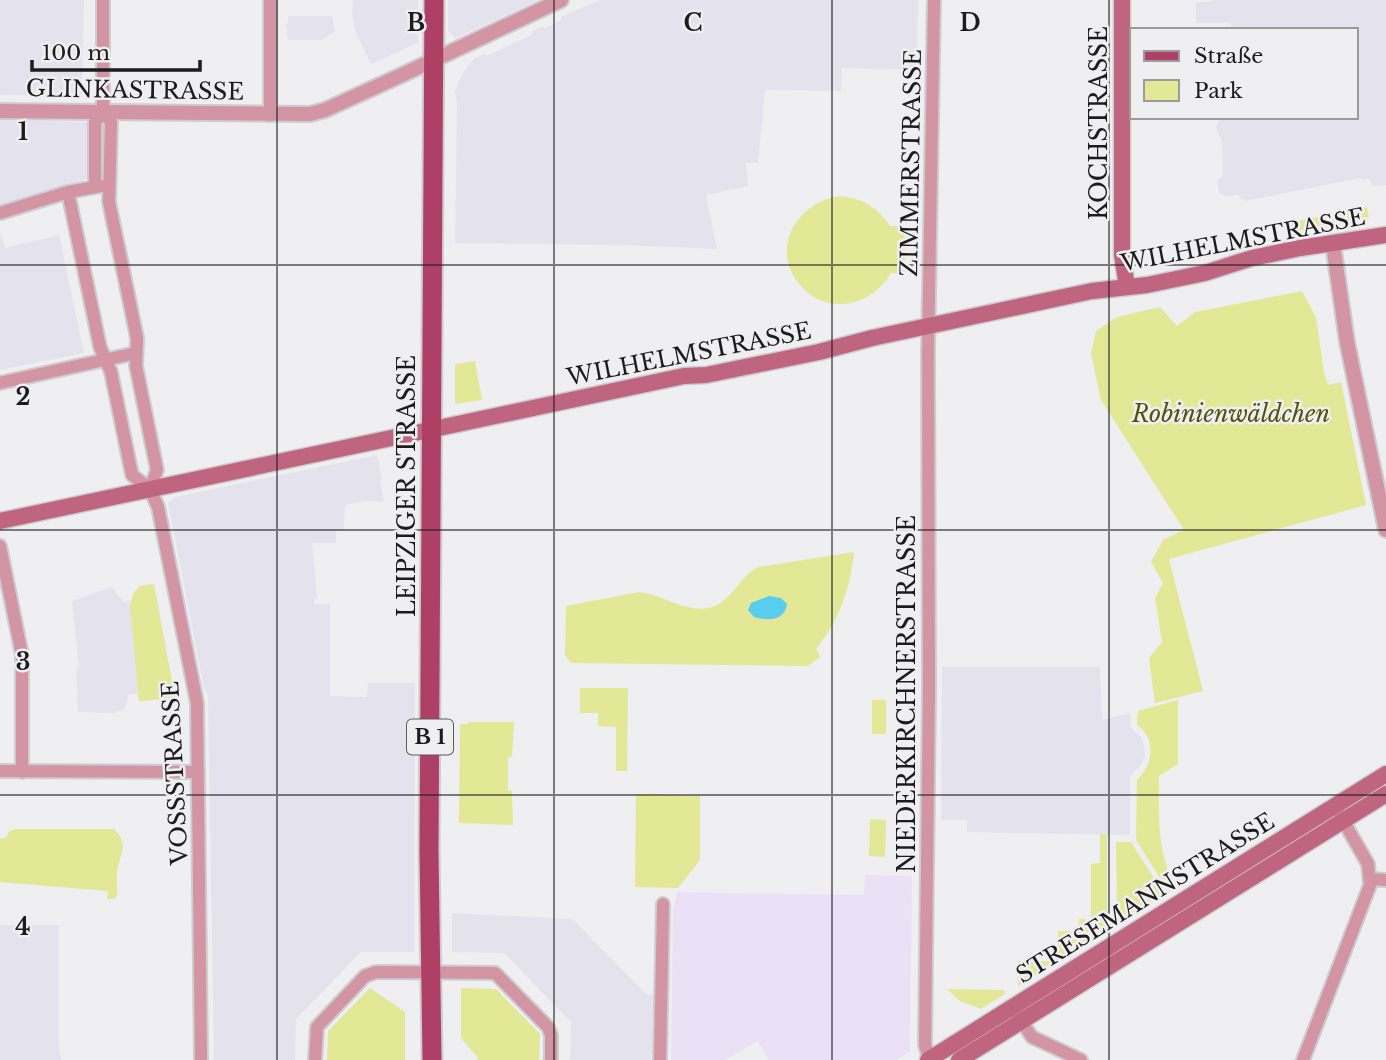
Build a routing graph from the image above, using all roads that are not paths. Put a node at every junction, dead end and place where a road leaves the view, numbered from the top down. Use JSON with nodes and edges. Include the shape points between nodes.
{"nodes":[{"id":1,"x":103,"y":0,"type":"edge"},
{"id":2,"x":270,"y":0,"type":"edge"},
{"id":3,"x":434,"y":0,"type":"edge"},
{"id":4,"x":561,"y":0,"type":"edge"},
{"id":5,"x":934,"y":0,"type":"edge"},
{"id":6,"x":1122,"y":0,"type":"edge"},
{"id":7,"x":433,"y":61,"type":"junction"},
{"id":8,"x":0,"y":111,"type":"edge"},
{"id":9,"x":103,"y":112,"type":"junction"},
{"id":10,"x":270,"y":115,"type":"junction"},
{"id":11,"x":102,"y":186,"type":"junction"},
{"id":12,"x":68,"y":192,"type":"junction"},
{"id":13,"x":0,"y":213,"type":"edge"},
{"id":14,"x":1386,"y":236,"type":"edge"},
{"id":15,"x":1333,"y":244,"type":"junction"},
{"id":16,"x":1127,"y":287,"type":"junction"},
{"id":17,"x":929,"y":326,"type":"junction"},
{"id":18,"x":136,"y":353,"type":"junction"},
{"id":19,"x":106,"y":361,"type":"junction"},
{"id":20,"x":0,"y":383,"type":"edge"},
{"id":21,"x":432,"y":430,"type":"junction"},
{"id":22,"x":150,"y":489,"type":"junction"},
{"id":23,"x":0,"y":521,"type":"edge"},
{"id":24,"x":1386,"y":530,"type":"edge"},
{"id":25,"x":0,"y":546,"type":"edge"},
{"id":26,"x":0,"y":772,"type":"edge"},
{"id":27,"x":22,"y":772,"type":"junction"},
{"id":28,"x":198,"y":772,"type":"junction"},
{"id":29,"x":1386,"y":774,"type":"edge"},
{"id":30,"x":1386,"y":794,"type":"edge"},
{"id":31,"x":1334,"y":806,"type":"junction"},
{"id":32,"x":1343,"y":821,"type":"junction"},
{"id":33,"x":1304,"y":825,"type":"junction"},
{"id":34,"x":1313,"y":839,"type":"junction"},
{"id":35,"x":1370,"y":879,"type":"junction"},
{"id":36,"x":1386,"y":880,"type":"edge"},
{"id":37,"x":1215,"y":890,"type":"junction"},
{"id":38,"x":663,"y":904,"type":"dead end"},
{"id":39,"x":429,"y":972,"type":"junction"},
{"id":40,"x":1017,"y":1014,"type":"junction"},
{"id":41,"x":201,"y":1060,"type":"edge"},
{"id":42,"x":315,"y":1060,"type":"edge"},
{"id":43,"x":432,"y":1060,"type":"edge"},
{"id":44,"x":551,"y":1060,"type":"edge"},
{"id":45,"x":660,"y":1060,"type":"edge"},
{"id":46,"x":929,"y":1060,"type":"edge"},
{"id":47,"x":959,"y":1060,"type":"edge"},
{"id":48,"x":1081,"y":1060,"type":"edge"},
{"id":49,"x":1303,"y":1060,"type":"edge"}],
"edges":[{"from":1,"to":9,"type":"street"},
{"from":2,"to":10,"type":"street"},
{"from":3,"to":7,"type":"main road","name":"LEIPZIGER STRASSE","number":"B 1"},
{"from":4,"to":7,"type":"street","name":"GLINKASTRASSE"},
{"from":5,"to":17,"type":"street","name":"ZIMMERSTRASSE"},
{"from":6,"to":16,"type":"main road","name":"KOCHSTRASSE","via":[[1122,256]]},
{"from":7,"to":10,"type":"street","name":"GLINKASTRASSE","via":[[325,110]]},
{"from":7,"to":21,"type":"main road","name":"LEIPZIGER STRASSE","number":"B 1"},
{"from":8,"to":9,"type":"street","name":"GLINKASTRASSE"},
{"from":9,"to":10,"type":"street","name":"GLINKASTRASSE"},
{"from":9,"to":11,"type":"street","via":[[95,122]]},
{"from":11,"to":12,"type":"street"},
{"from":11,"to":18,"type":"street","via":[[137,338]]},
{"from":12,"to":13,"type":"street"},
{"from":12,"to":19,"type":"street"},
{"from":14,"to":15,"type":"main road","name":"WILHELMSTRASSE"},
{"from":15,"to":16,"type":"main road","name":"WILHELMSTRASSE"},
{"from":15,"to":24,"type":"street"},
{"from":16,"to":17,"type":"main road","name":"WILHELMSTRASSE"},
{"from":17,"to":21,"type":"main road","name":"WILHELMSTRASSE"},
{"from":17,"to":46,"type":"street","name":"NIEDERKIRCHNERSTRASSE","via":[[925,1045]]},
{"from":18,"to":19,"type":"street"},
{"from":18,"to":22,"type":"street","via":[[157,470]]},
{"from":19,"to":20,"type":"street"},
{"from":19,"to":22,"type":"street","via":[[132,475]]},
{"from":21,"to":22,"type":"main road","name":"WILHELMSTRASSE"},
{"from":21,"to":39,"type":"main road","name":"LEIPZIGER STRASSE","number":"B 1"},
{"from":22,"to":23,"type":"main road","name":"WILHELMSTRASSE"},
{"from":22,"to":28,"type":"street","name":"VOSSSTRASSE","via":[[160,517],[197,703]]},
{"from":25,"to":27,"type":"street","via":[[22,655]]},
{"from":26,"to":27,"type":"street"},
{"from":27,"to":28,"type":"street"},
{"from":28,"to":41,"type":"street","name":"VOSSSTRASSE"},
{"from":29,"to":31,"type":"main road","name":"STRESEMANNSTRASSE"},
{"from":30,"to":32,"type":"main road","name":"STRESEMANNSTRASSE"},
{"from":31,"to":32,"type":"street"},
{"from":31,"to":33,"type":"main road","name":"STRESEMANNSTRASSE"},
{"from":32,"to":34,"type":"main road","name":"STRESEMANNSTRASSE"},
{"from":32,"to":35,"type":"street","via":[[1366,859]]},
{"from":33,"to":34,"type":"main road"},
{"from":33,"to":37,"type":"main road","name":"STRESEMANNSTRASSE"},
{"from":34,"to":37,"type":"main road","name":"STRESEMANNSTRASSE"},
{"from":35,"to":36,"type":"street"},
{"from":35,"to":49,"type":"street"},
{"from":37,"to":40,"type":"main road","name":"STRESEMANNSTRASSE"},
{"from":38,"to":45,"type":"street"},
{"from":39,"to":42,"type":"street","via":[[368,974],[317,1027]]},
{"from":39,"to":43,"type":"main road","number":"B 1"},
{"from":39,"to":44,"type":"street","via":[[499,975],[549,1029]]},
{"from":40,"to":46,"type":"main road","name":"STRESEMANNSTRASSE"},
{"from":40,"to":47,"type":"main road","name":"STRESEMANNSTRASSE"},
{"from":40,"to":48,"type":"street","via":[[1032,1037]]}]}
